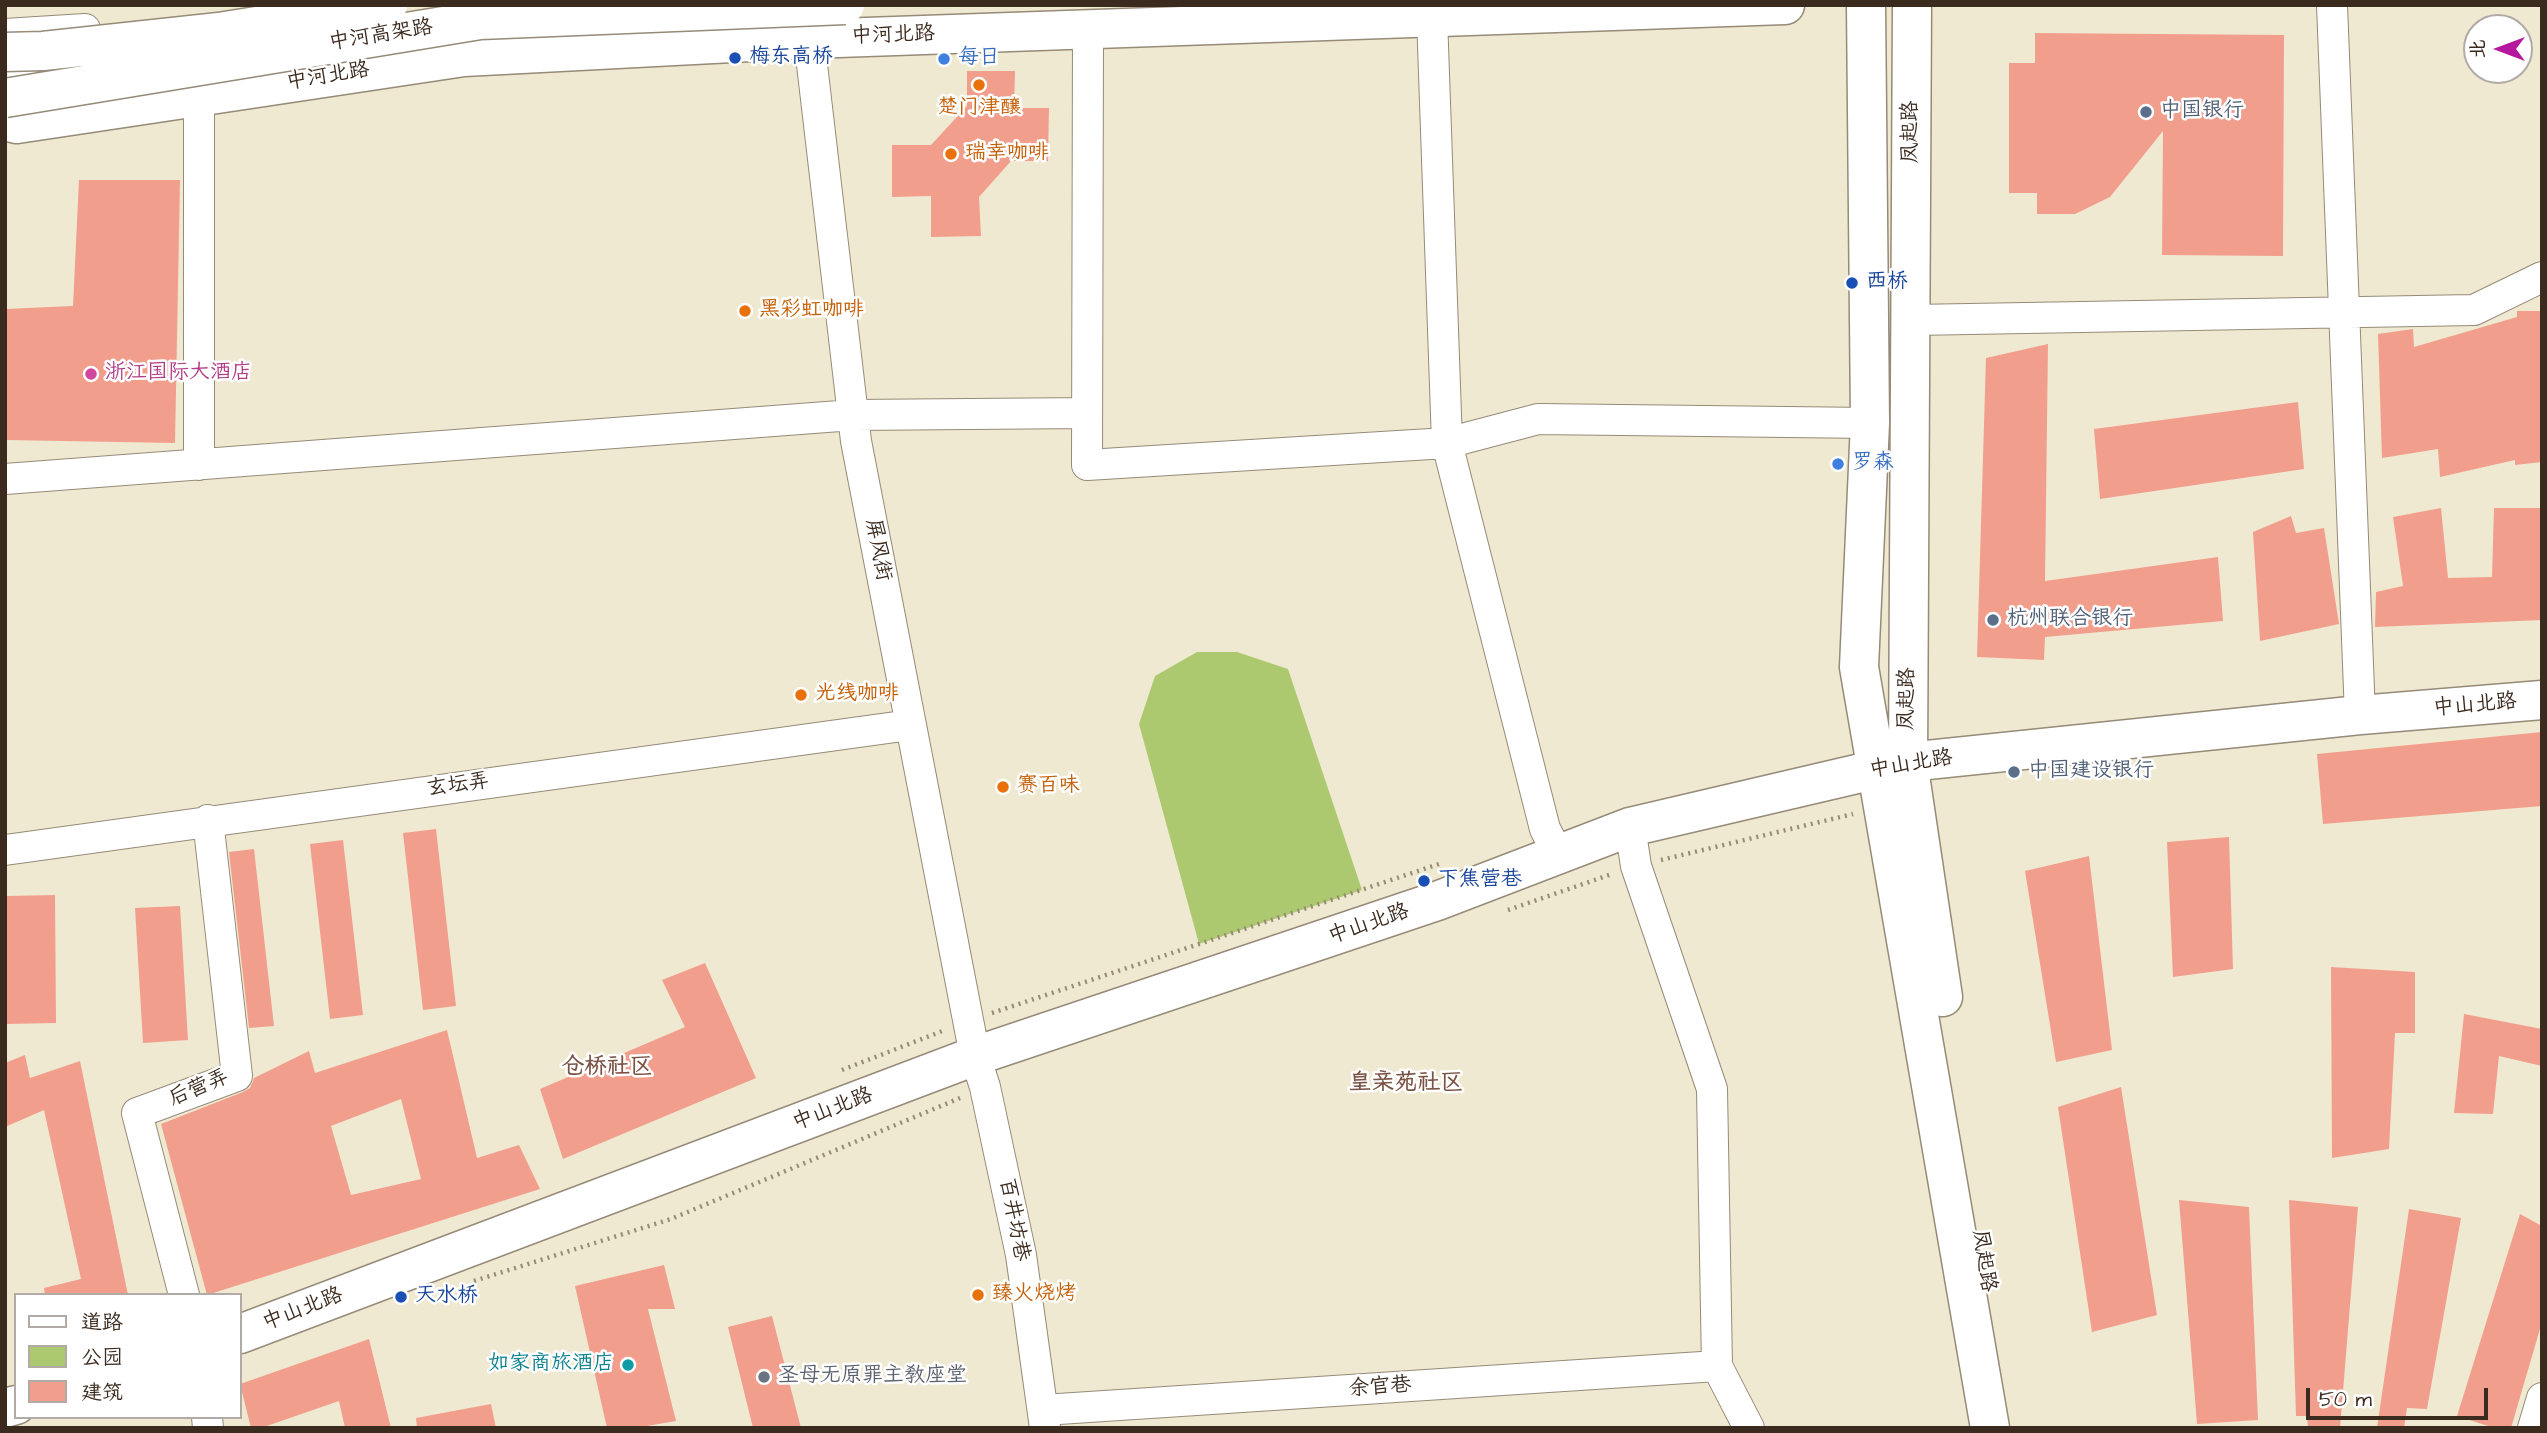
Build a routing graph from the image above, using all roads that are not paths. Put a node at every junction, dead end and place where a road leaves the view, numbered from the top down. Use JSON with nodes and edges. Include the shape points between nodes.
{"nodes":[{"id":1,"x":293,"y":5,"type":"edge"},
{"id":2,"x":388,"y":5,"type":"edge"},
{"id":3,"x":845,"y":5,"type":"edge"},
{"id":4,"x":1785,"y":5,"type":"edge"},
{"id":5,"x":1866,"y":5,"type":"edge"},
{"id":6,"x":1912,"y":5,"type":"edge"},
{"id":7,"x":2332,"y":5,"type":"edge"},
{"id":8,"x":1432,"y":17,"type":"junction"},
{"id":9,"x":184,"y":24,"type":"junction"},
{"id":10,"x":1088,"y":29,"type":"junction"},
{"id":11,"x":5,"y":33,"type":"edge"},
{"id":12,"x":809,"y":38,"type":"junction"},
{"id":13,"x":5,"y":52,"type":"edge"},
{"id":14,"x":5,"y":72,"type":"edge"},
{"id":15,"x":199,"y":97,"type":"junction"},
{"id":16,"x":8,"y":118,"type":"edge"},
{"id":17,"x":2542,"y":277,"type":"edge"},
{"id":18,"x":2345,"y":313,"type":"junction"},
{"id":19,"x":1913,"y":320,"type":"junction"},
{"id":20,"x":1087,"y":413,"type":"junction"},
{"id":21,"x":853,"y":415,"type":"junction"},
{"id":22,"x":1870,"y":423,"type":"junction"},
{"id":23,"x":1447,"y":443,"type":"junction"},
{"id":24,"x":199,"y":465,"type":"junction"},
{"id":25,"x":5,"y":479,"type":"edge"},
{"id":26,"x":2542,"y":700,"type":"edge"},
{"id":27,"x":2360,"y":715,"type":"junction"},
{"id":28,"x":911,"y":725,"type":"junction"},
{"id":29,"x":1893,"y":766,"type":"junction"},
{"id":30,"x":208,"y":820,"type":"junction"},
{"id":31,"x":1630,"y":827,"type":"junction"},
{"id":32,"x":5,"y":850,"type":"edge"},
{"id":33,"x":1558,"y":854,"type":"junction"},
{"id":34,"x":980,"y":1072,"type":"junction"},
{"id":35,"x":183,"y":1293,"type":"edge"},
{"id":36,"x":242,"y":1333,"type":"edge"},
{"id":37,"x":1717,"y":1366,"type":"junction"},
{"id":38,"x":2542,"y":1398,"type":"edge"},
{"id":39,"x":1044,"y":1419,"type":"edge"},
{"id":40,"x":1749,"y":1428,"type":"edge"},
{"id":41,"x":1990,"y":1428,"type":"edge"},
{"id":42,"x":2009,"y":1428,"type":"edge"},
{"id":43,"x":2533,"y":1428,"type":"edge"}],
"edges":[{"from":1,"to":9,"type":"main road"},
{"from":2,"to":13,"type":"main road","name":"中河高架路","bridge":true,"via":[[219,32]]},
{"from":3,"to":16,"type":"main road","name":"中河高架路","bridge":true,"via":[[480,20]]},
{"from":4,"to":8,"type":"main road","name":"中河北路"},
{"from":5,"to":22,"type":"main road"},
{"from":6,"to":19,"type":"main road","name":"凤起路"},
{"from":7,"to":18,"type":"street"},
{"from":8,"to":10,"type":"main road","name":"中河北路"},
{"from":8,"to":23,"type":"street"},
{"from":9,"to":11,"type":"street"},
{"from":9,"to":14,"type":"main road","via":[[37,71]]},
{"from":10,"to":12,"type":"main road","name":"中河北路"},
{"from":10,"to":20,"type":"street"},
{"from":12,"to":15,"type":"main road","name":"中河北路","via":[[464,57]]},
{"from":12,"to":21,"type":"street","name":"屏风街"},
{"from":15,"to":16,"type":"main road","name":"中河北路"},
{"from":15,"to":24,"type":"street"},
{"from":17,"to":18,"type":"street","via":[[2474,310]]},
{"from":18,"to":19,"type":"street"},
{"from":18,"to":27,"type":"street"},
{"from":19,"to":29,"type":"main road","name":"凤起路"},
{"from":20,"to":21,"type":"street"},
{"from":20,"to":23,"type":"street","via":[[1087,466]]},
{"from":21,"to":24,"type":"street"},
{"from":21,"to":28,"type":"street","name":"屏风街"},
{"from":22,"to":23,"type":"street","via":[[1538,419]]},
{"from":22,"to":29,"type":"main road","via":[[1859,667]]},
{"from":23,"to":33,"type":"street","via":[[1545,829]]},
{"from":24,"to":25,"type":"street"},
{"from":26,"to":27,"type":"main road","name":"中山北路"},
{"from":27,"to":29,"type":"main road","name":"中山北路"},
{"from":28,"to":30,"type":"street","name":"玄坛弄"},
{"from":28,"to":34,"type":"street","name":"屏风街"},
{"from":29,"to":31,"type":"main road","name":"中山北路"},
{"from":29,"to":41,"type":"main road","via":[[1884,807]]},
{"from":29,"to":42,"type":"main road","name":"凤起路"},
{"from":30,"to":32,"type":"street","name":"玄坛弄"},
{"from":30,"to":35,"type":"street","name":"后营弄","via":[[237,1076],[137,1114]]},
{"from":31,"to":33,"type":"main road","name":"中山北路"},
{"from":31,"to":37,"type":"street","via":[[1636,866],[1712,1089]]},
{"from":33,"to":34,"type":"main road","name":"中山北路"},
{"from":34,"to":36,"type":"main road","name":"中山北路"},
{"from":34,"to":39,"type":"street","name":"百井坊巷","via":[[1021,1255]]},
{"from":37,"to":39,"type":"street","name":"余官巷"},
{"from":37,"to":40,"type":"street"},
{"from":38,"to":43,"type":"street"}]}
